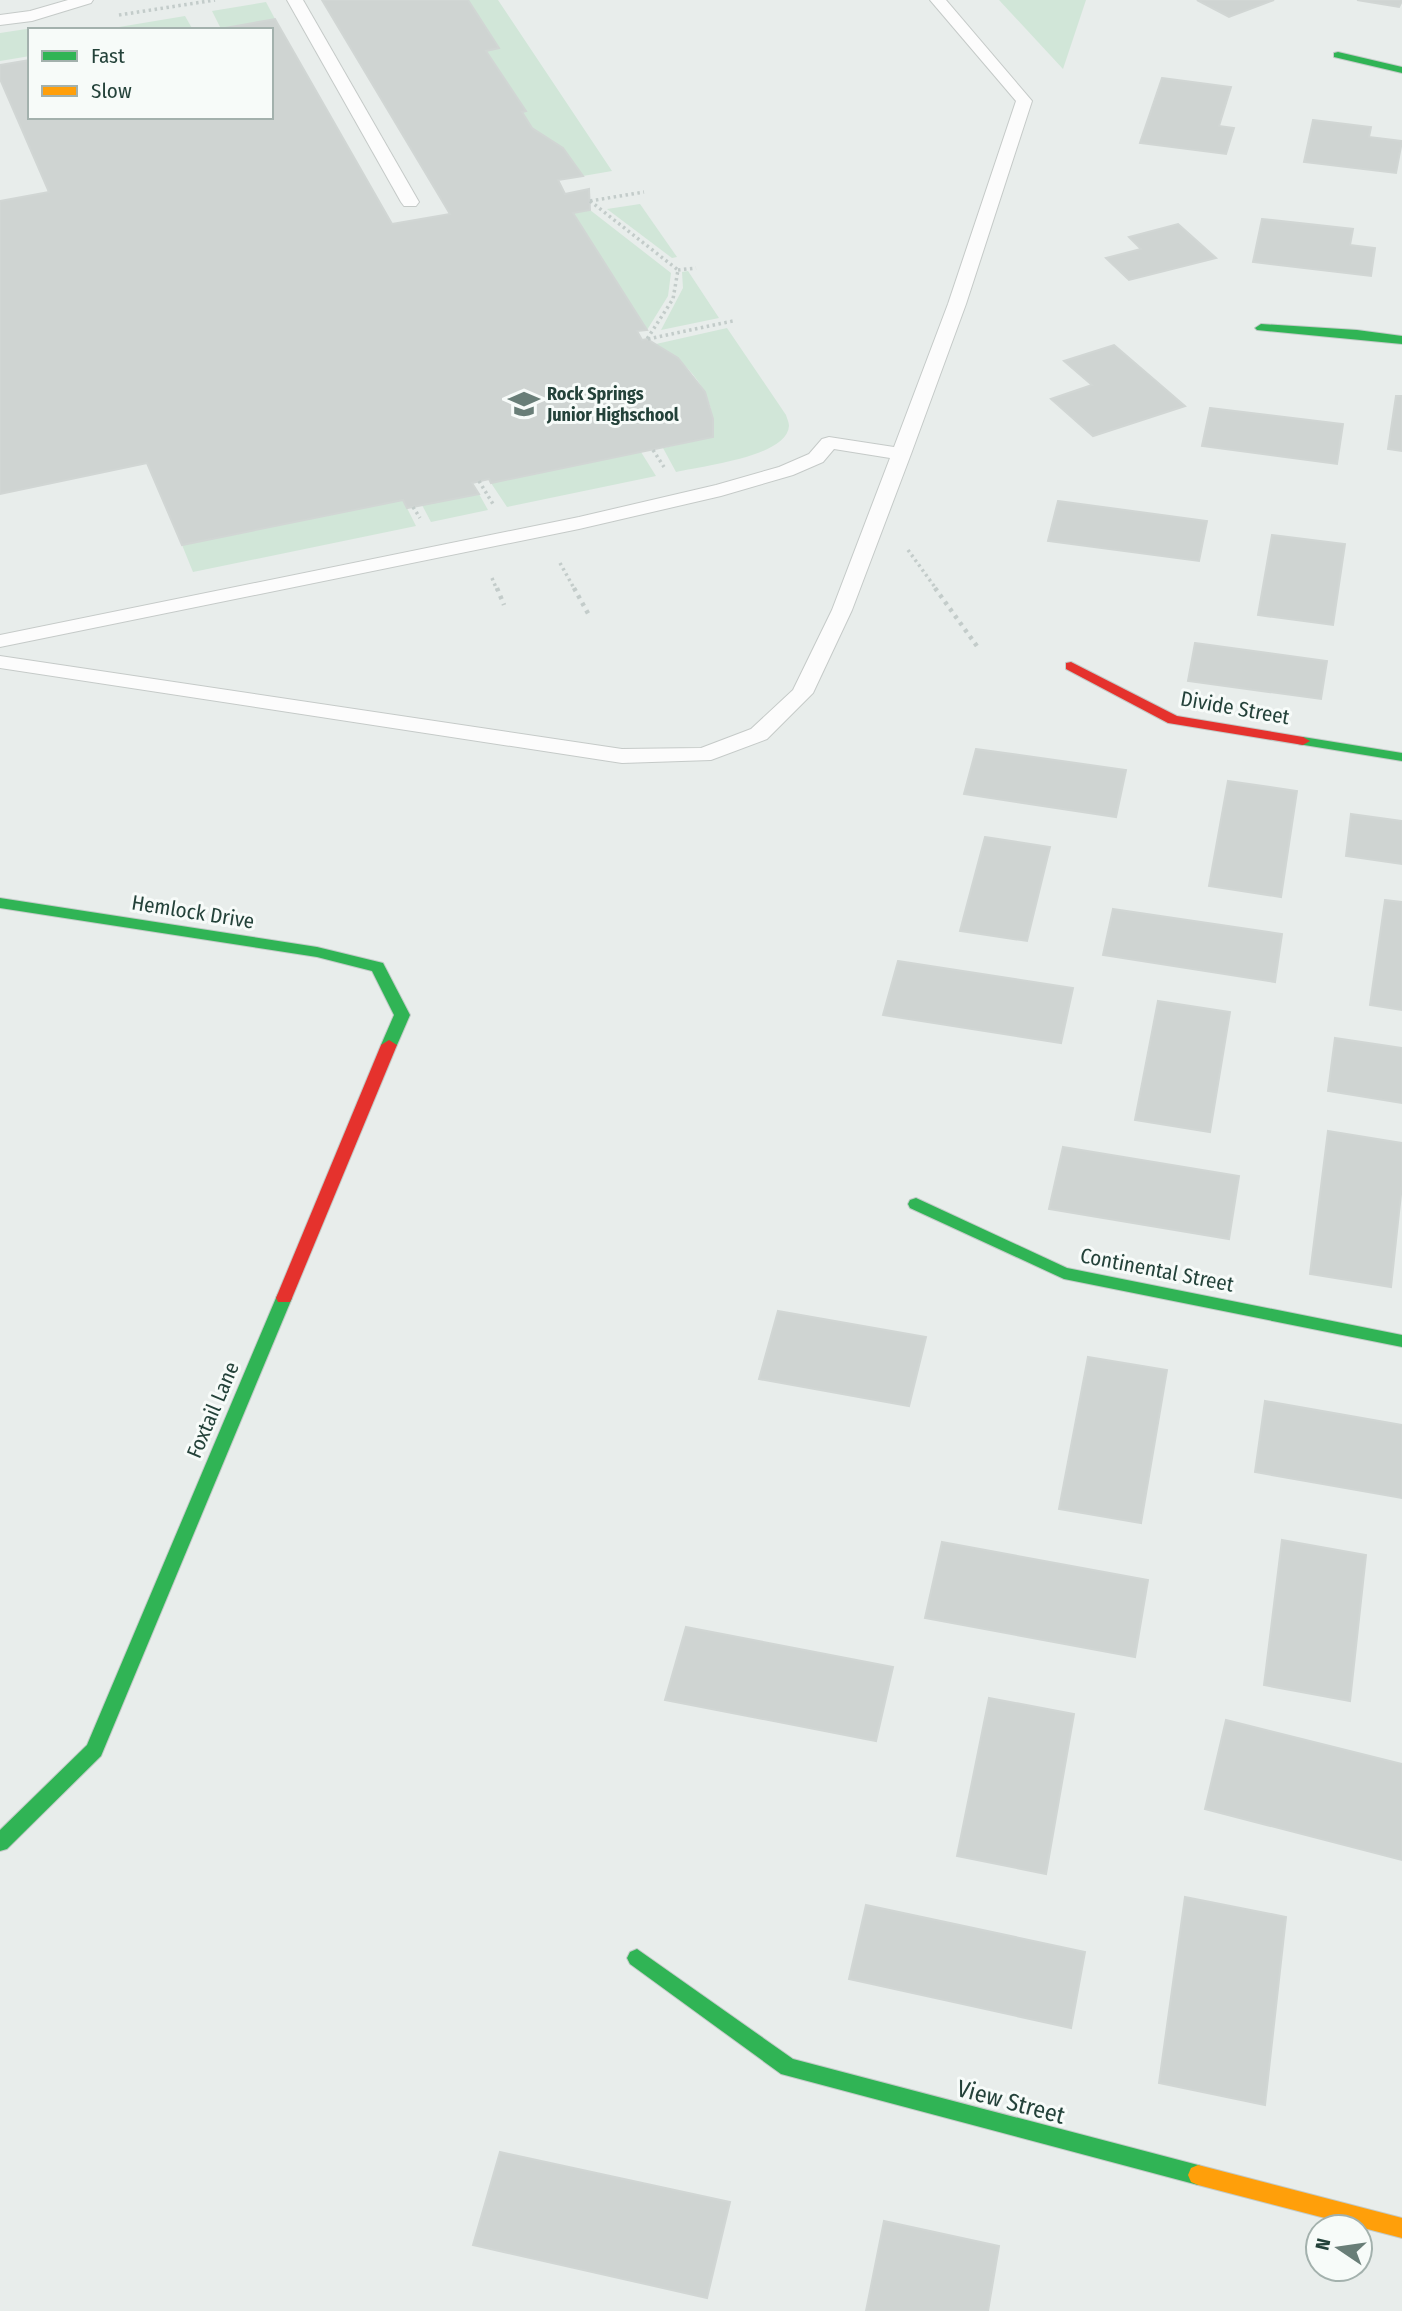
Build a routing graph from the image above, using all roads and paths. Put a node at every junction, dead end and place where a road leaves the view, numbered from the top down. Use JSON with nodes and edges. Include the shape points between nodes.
{"nodes":[{"id":1,"x":85,"y":0,"type":"edge"},
{"id":2,"x":215,"y":0,"type":"edge"},
{"id":3,"x":295,"y":0,"type":"edge"},
{"id":4,"x":938,"y":0,"type":"edge"},
{"id":5,"x":119,"y":15,"type":"dead end"},
{"id":6,"x":0,"y":20,"type":"edge"},
{"id":7,"x":1338,"y":55,"type":"dead end"},
{"id":8,"x":1402,"y":70,"type":"edge"},
{"id":9,"x":644,"y":192,"type":"dead end"},
{"id":10,"x":410,"y":202,"type":"dead end"},
{"id":11,"x":696,"y":268,"type":"dead end"},
{"id":12,"x":678,"y":270,"type":"junction"},
{"id":13,"x":733,"y":321,"type":"dead end"},
{"id":14,"x":1261,"y":328,"type":"dead end"},
{"id":15,"x":1402,"y":340,"type":"edge"},
{"id":16,"x":901,"y":454,"type":"junction"},
{"id":17,"x":479,"y":481,"type":"dead end"},
{"id":18,"x":498,"y":513,"type":"dead end"},
{"id":19,"x":902,"y":542,"type":"dead end"},
{"id":20,"x":558,"y":559,"type":"dead end"},
{"id":21,"x":489,"y":573,"type":"dead end"},
{"id":22,"x":504,"y":605,"type":"dead end"},
{"id":23,"x":590,"y":617,"type":"dead end"},
{"id":24,"x":0,"y":641,"type":"edge"},
{"id":25,"x":979,"y":649,"type":"dead end"},
{"id":26,"x":0,"y":662,"type":"edge"},
{"id":27,"x":1071,"y":666,"type":"dead end"},
{"id":28,"x":1402,"y":757,"type":"edge"},
{"id":29,"x":0,"y":903,"type":"edge"},
{"id":30,"x":378,"y":967,"type":"joint"},
{"id":31,"x":916,"y":1204,"type":"dead end"},
{"id":32,"x":1402,"y":1340,"type":"edge"},
{"id":33,"x":1,"y":1843,"type":"edge"},
{"id":34,"x":637,"y":1958,"type":"dead end"},
{"id":35,"x":1402,"y":2228,"type":"edge"}],
"edges":[{"from":1,"to":6,"type":"lane"},
{"from":2,"to":5,"type":"path"},
{"from":3,"to":10,"type":"lane"},
{"from":4,"to":16,"type":"lane","via":[[1024,101],[957,304]]},
{"from":7,"to":8,"type":"street"},
{"from":9,"to":12,"type":"path","via":[[590,201]]},
{"from":11,"to":12,"type":"path"},
{"from":12,"to":13,"type":"path","via":[[678,289],[647,339]]},
{"from":14,"to":15,"type":"street"},
{"from":16,"to":24,"type":"lane","via":[[828,443],[816,458],[721,490]]},
{"from":16,"to":26,"type":"lane","via":[[842,610],[802,693],[759,734],[703,755],[622,756]]},
{"from":17,"to":18,"type":"path"},
{"from":19,"to":25,"type":"path"},
{"from":20,"to":23,"type":"path"},
{"from":21,"to":22,"type":"path"},
{"from":27,"to":28,"type":"street","name":"Divide Street","via":[[1173,720]]},
{"from":29,"to":30,"type":"street","name":"Hemlock Drive","via":[[317,952]]},
{"from":30,"to":33,"type":"street","name":"Foxtail Lane","via":[[402,1015],[94,1750]]},
{"from":31,"to":32,"type":"street","name":"Continental Street","via":[[1064,1273]]},
{"from":34,"to":35,"type":"street","name":"View Street","via":[[788,2067]]}]}
